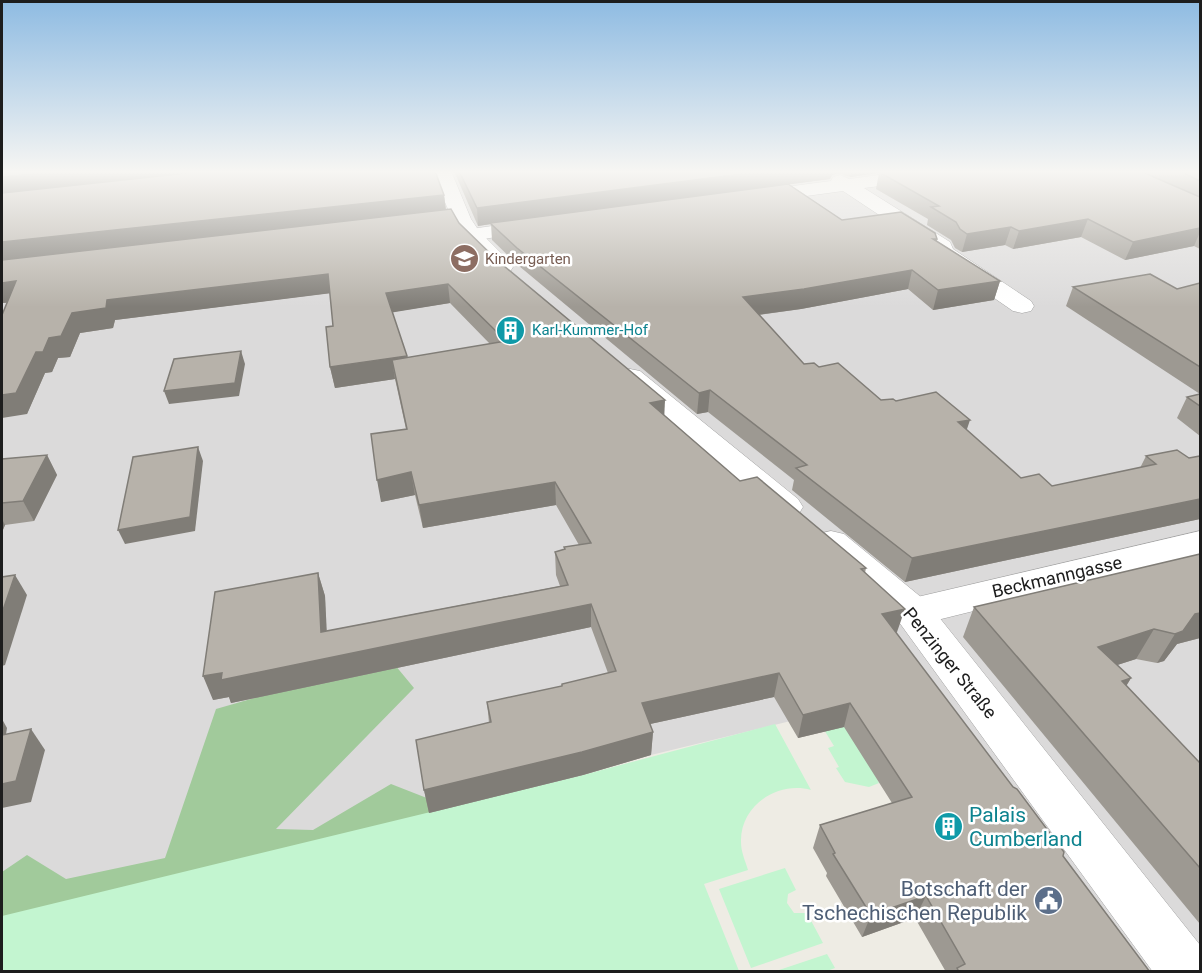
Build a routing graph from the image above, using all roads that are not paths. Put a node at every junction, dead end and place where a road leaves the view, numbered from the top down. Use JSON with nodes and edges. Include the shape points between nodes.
{"nodes":[{"id":1,"x":455,"y":216,"type":"edge"},
{"id":2,"x":895,"y":216,"type":"edge"},
{"id":3,"x":553,"y":224,"type":"edge"},
{"id":4,"x":457,"y":225,"type":"junction"},
{"id":5,"x":526,"y":288,"type":"edge"},
{"id":6,"x":1022,"y":306,"type":"dead end"},
{"id":7,"x":602,"y":354,"type":"edge"},
{"id":8,"x":1200,"y":543,"type":"edge"},
{"id":9,"x":913,"y":612,"type":"junction"},
{"id":10,"x":1187,"y":972,"type":"edge"}],
"edges":[{"from":1,"to":4,"type":"street"},
{"from":2,"to":6,"type":"street"},
{"from":3,"to":4,"type":"street"},
{"from":4,"to":5,"type":"street"},
{"from":7,"to":9,"type":"street","name":"Penzinger Straße"},
{"from":8,"to":9,"type":"street","name":"Beckmanngasse"},
{"from":9,"to":10,"type":"street","name":"Penzinger Straße"}]}
